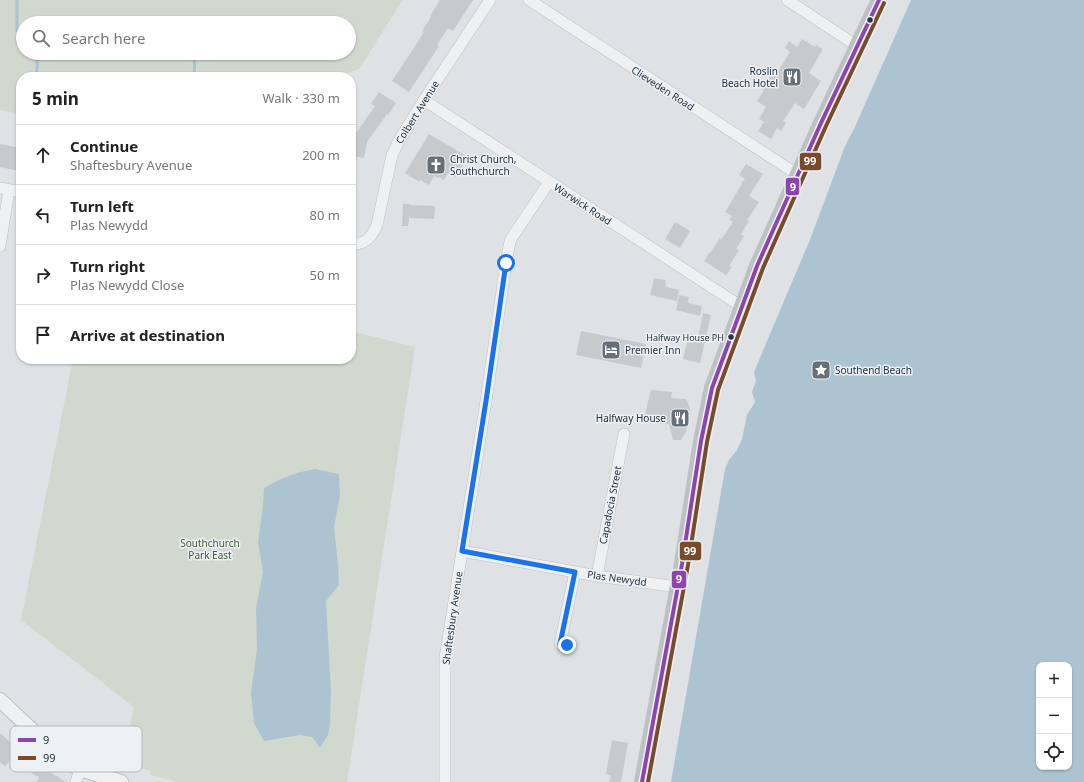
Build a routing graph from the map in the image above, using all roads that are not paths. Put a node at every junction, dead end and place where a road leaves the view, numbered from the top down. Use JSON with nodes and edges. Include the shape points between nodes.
{"nodes":[{"id":1,"x":490,"y":0,"type":"edge"},
{"id":2,"x":529,"y":0,"type":"edge"},
{"id":3,"x":787,"y":0,"type":"edge"},
{"id":4,"x":878,"y":0,"type":"edge"},
{"id":5,"x":857,"y":45,"type":"junction"},
{"id":6,"x":424,"y":100,"type":"junction"},
{"id":7,"x":798,"y":174,"type":"junction"},
{"id":8,"x":549,"y":182,"type":"junction"},
{"id":9,"x":5,"y":189,"type":"edge"},
{"id":10,"x":16,"y":191,"type":"edge"},
{"id":11,"x":356,"y":244,"type":"edge"},
{"id":12,"x":0,"y":246,"type":"edge"},
{"id":13,"x":742,"y":306,"type":"junction"},
{"id":14,"x":624,"y":434,"type":"dead end"},
{"id":15,"x":462,"y":551,"type":"junction"},
{"id":16,"x":575,"y":572,"type":"junction"},
{"id":17,"x":597,"y":576,"type":"junction"},
{"id":18,"x":678,"y":587,"type":"junction"},
{"id":19,"x":559,"y":643,"type":"dead end"},
{"id":20,"x":0,"y":700,"type":"edge"},
{"id":21,"x":28,"y":726,"type":"edge"},
{"id":22,"x":78,"y":775,"type":"edge"},
{"id":23,"x":121,"y":782,"type":"edge"},
{"id":24,"x":444,"y":782,"type":"edge"},
{"id":25,"x":642,"y":782,"type":"edge"}],
"edges":[{"from":1,"to":6,"type":"street","name":"Colbert Avenue"},
{"from":2,"to":7,"type":"street","name":"Clieveden Road"},
{"from":3,"to":5,"type":"street"},
{"from":4,"to":5,"type":"main road"},
{"from":5,"to":7,"type":"main road"},
{"from":6,"to":8,"type":"street","name":"Warwick Road"},
{"from":6,"to":11,"type":"street","name":"Colbert Avenue","via":[[394,150],[373,234],[365,242]]},
{"from":7,"to":13,"type":"main road"},
{"from":8,"to":13,"type":"street","name":"Warwick Road"},
{"from":8,"to":15,"type":"street","name":"Shaftesbury Avenue","via":[[509,246]]},
{"from":9,"to":10,"type":"street"},
{"from":9,"to":12,"type":"street"},
{"from":13,"to":18,"type":"main road","via":[[712,388]]},
{"from":14,"to":17,"type":"street","name":"Capadocia Street"},
{"from":15,"to":16,"type":"street","name":"Plas Newydd"},
{"from":15,"to":24,"type":"street","name":"Shaftesbury Avenue","via":[[445,658]]},
{"from":16,"to":17,"type":"street","name":"Plas Newydd"},
{"from":16,"to":19,"type":"street"},
{"from":17,"to":18,"type":"street","name":"Plas Newydd"},
{"from":18,"to":25,"type":"main road"},
{"from":20,"to":21,"type":"street"},
{"from":22,"to":23,"type":"street"}]}
